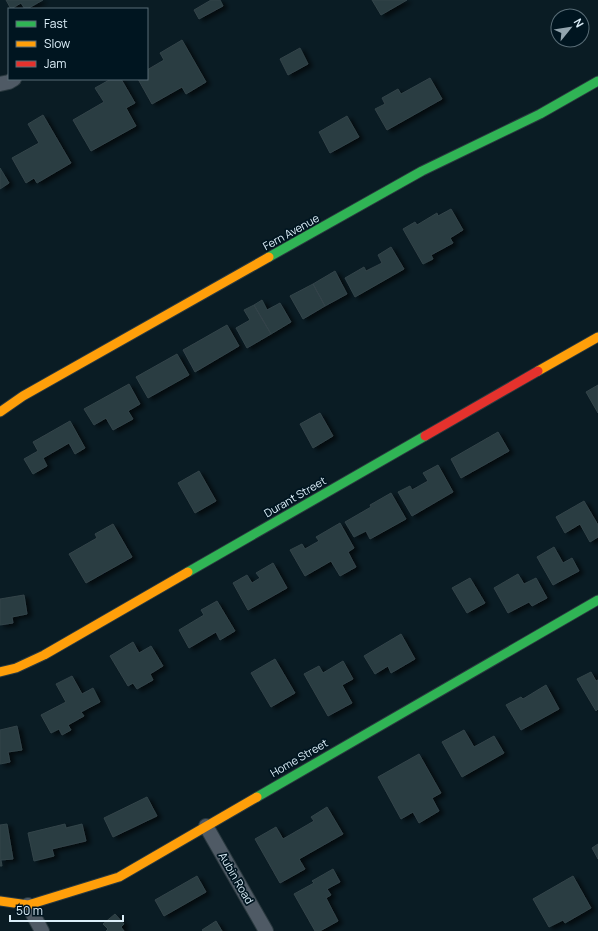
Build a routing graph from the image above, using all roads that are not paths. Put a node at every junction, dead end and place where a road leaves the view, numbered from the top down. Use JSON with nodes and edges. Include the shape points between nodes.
{"nodes":[{"id":1,"x":12,"y":80,"type":"edge"},
{"id":2,"x":598,"y":81,"type":"edge"},
{"id":3,"x":0,"y":84,"type":"edge"},
{"id":4,"x":598,"y":337,"type":"edge"},
{"id":5,"x":0,"y":412,"type":"edge"},
{"id":6,"x":598,"y":600,"type":"edge"},
{"id":7,"x":0,"y":672,"type":"edge"},
{"id":8,"x":206,"y":826,"type":"junction"},
{"id":9,"x":0,"y":901,"type":"edge"},
{"id":10,"x":28,"y":905,"type":"junction"},
{"id":11,"x":42,"y":931,"type":"edge"},
{"id":12,"x":266,"y":931,"type":"edge"}],
"edges":[{"from":1,"to":3,"type":"street"},
{"from":2,"to":5,"type":"street","name":"Fern Avenue","via":[[540,114],[422,172],[23,396]]},
{"from":4,"to":7,"type":"street","name":"Durant Street","via":[[44,655],[16,668]]},
{"from":6,"to":8,"type":"street","name":"Home Street"},
{"from":8,"to":10,"type":"street","name":"Home Street","via":[[119,877]]},
{"from":8,"to":12,"type":"street","name":"Aubin Road"},
{"from":9,"to":10,"type":"street","name":"Home Street"},
{"from":10,"to":11,"type":"street"}]}
